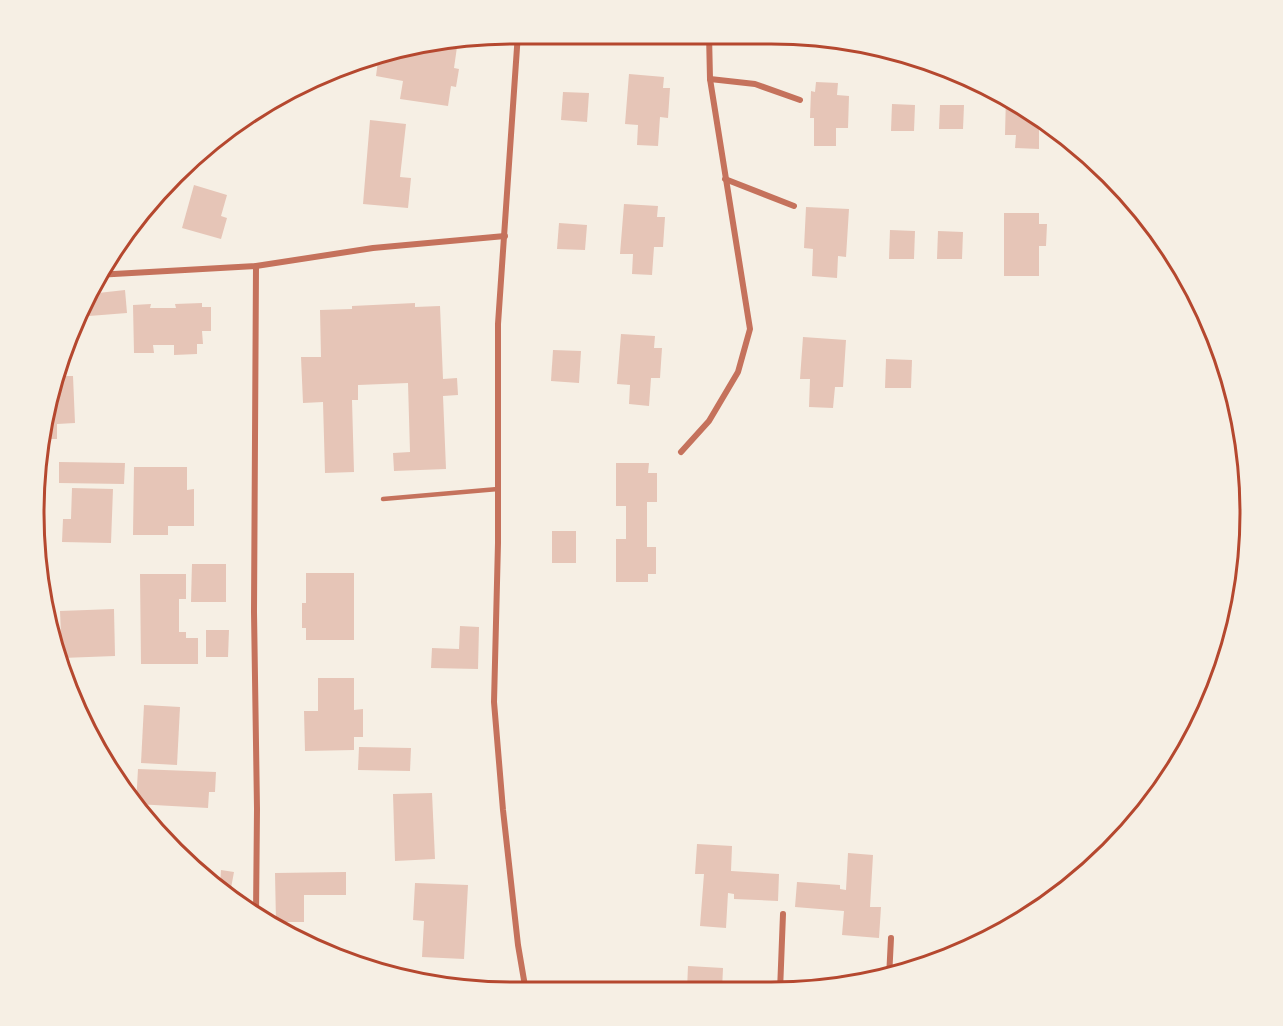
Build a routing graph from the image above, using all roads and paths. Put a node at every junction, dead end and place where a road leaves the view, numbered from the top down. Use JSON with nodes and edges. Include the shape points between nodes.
{"nodes":[{"id":1,"x":517,"y":44,"type":"edge"},
{"id":2,"x":709,"y":44,"type":"edge"},
{"id":3,"x":710,"y":80,"type":"junction"},
{"id":4,"x":800,"y":100,"type":"dead end"},
{"id":5,"x":725,"y":179,"type":"junction"},
{"id":6,"x":794,"y":206,"type":"dead end"},
{"id":7,"x":505,"y":236,"type":"junction"},
{"id":8,"x":256,"y":266,"type":"junction"},
{"id":9,"x":108,"y":274,"type":"edge"},
{"id":10,"x":681,"y":452,"type":"dead end"},
{"id":11,"x":498,"y":489,"type":"junction"},
{"id":12,"x":383,"y":499,"type":"dead end"},
{"id":13,"x":256,"y":906,"type":"edge"},
{"id":14,"x":783,"y":914,"type":"dead end"},
{"id":15,"x":891,"y":938,"type":"dead end"},
{"id":16,"x":890,"y":967,"type":"edge"},
{"id":17,"x":524,"y":982,"type":"edge"},
{"id":18,"x":780,"y":982,"type":"edge"}],
"edges":[{"from":1,"to":7,"type":"street"},
{"from":2,"to":3,"type":"street"},
{"from":3,"to":4,"type":"street","via":[[755,84]]},
{"from":3,"to":5,"type":"street"},
{"from":5,"to":6,"type":"street"},
{"from":5,"to":10,"type":"street","via":[[750,329],[738,372],[709,421]]},
{"from":7,"to":8,"type":"street","via":[[374,248]]},
{"from":7,"to":11,"type":"street","via":[[498,324]]},
{"from":8,"to":9,"type":"street"},
{"from":8,"to":13,"type":"street"},
{"from":11,"to":12,"type":"lane"},
{"from":11,"to":17,"type":"street","via":[[494,702]]},
{"from":14,"to":18,"type":"street"},
{"from":15,"to":16,"type":"street"}]}
